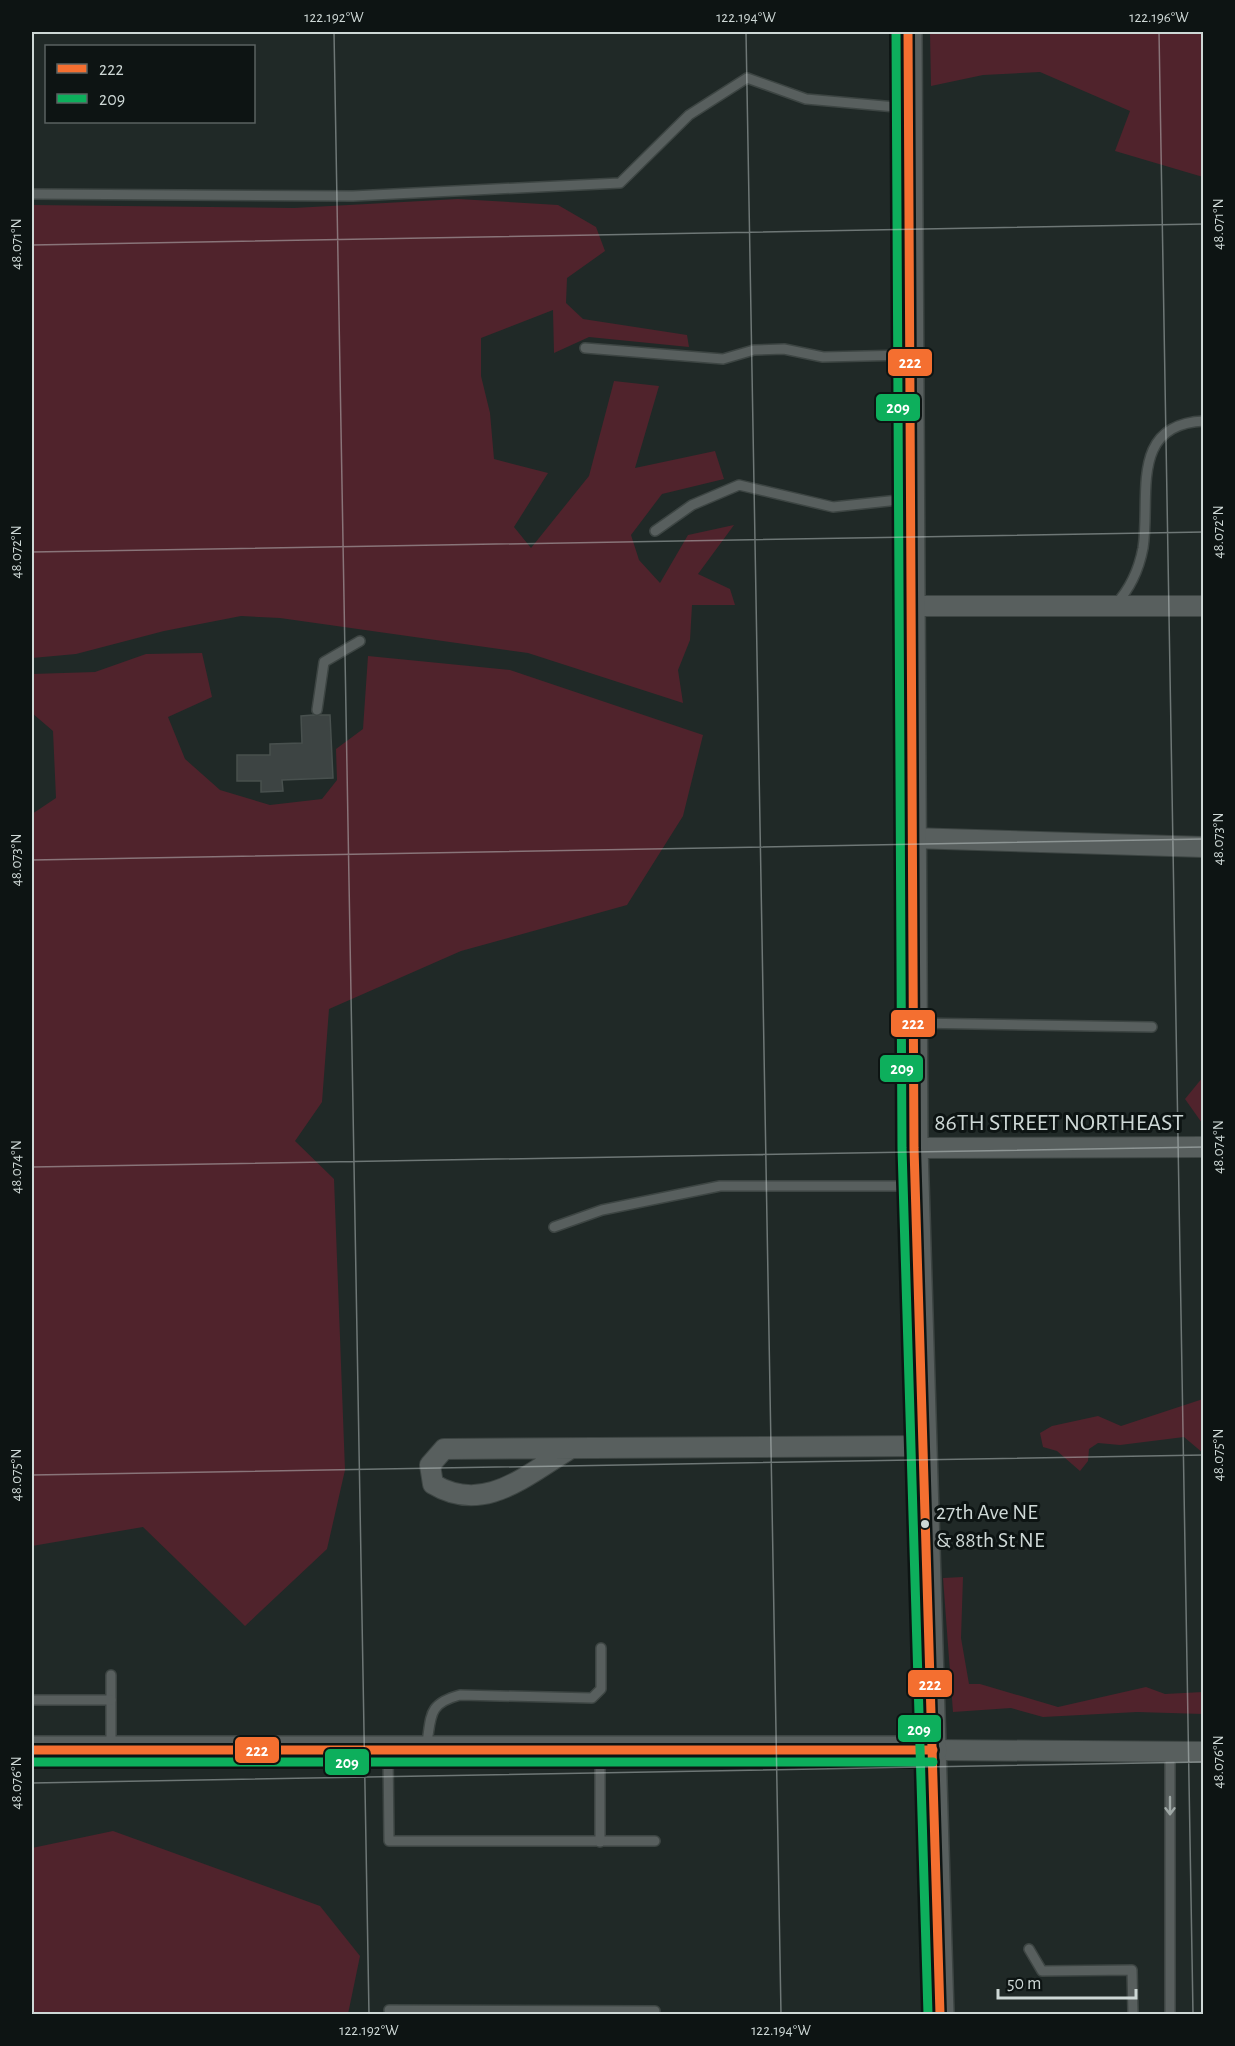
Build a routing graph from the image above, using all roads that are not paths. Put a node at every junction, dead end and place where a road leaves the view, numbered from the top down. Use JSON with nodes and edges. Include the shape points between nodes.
{"nodes":[{"id":1,"x":909,"y":32,"type":"edge"},
{"id":2,"x":909,"y":108,"type":"junction"},
{"id":3,"x":32,"y":194,"type":"edge"},
{"id":4,"x":585,"y":348,"type":"dead end"},
{"id":5,"x":910,"y":355,"type":"junction"},
{"id":6,"x":1203,"y":421,"type":"edge"},
{"id":7,"x":910,"y":499,"type":"junction"},
{"id":8,"x":655,"y":531,"type":"dead end"},
{"id":9,"x":911,"y":606,"type":"junction"},
{"id":10,"x":1114,"y":606,"type":"junction"},
{"id":11,"x":1203,"y":606,"type":"edge"},
{"id":12,"x":360,"y":641,"type":"dead end"},
{"id":13,"x":317,"y":710,"type":"dead end"},
{"id":14,"x":911,"y":838,"type":"junction"},
{"id":15,"x":1203,"y":847,"type":"edge"},
{"id":16,"x":912,"y":1023,"type":"junction"},
{"id":17,"x":1152,"y":1027,"type":"dead end"},
{"id":18,"x":1203,"y":1147,"type":"edge"},
{"id":19,"x":914,"y":1148,"type":"junction"},
{"id":20,"x":915,"y":1186,"type":"junction"},
{"id":21,"x":554,"y":1227,"type":"dead end"},
{"id":22,"x":924,"y":1446,"type":"junction"},
{"id":23,"x":570,"y":1449,"type":"junction"},
{"id":24,"x":601,"y":1648,"type":"dead end"},
{"id":25,"x":111,"y":1675,"type":"dead end"},
{"id":26,"x":32,"y":1700,"type":"edge"},
{"id":27,"x":111,"y":1700,"type":"junction"},
{"id":28,"x":32,"y":1750,"type":"edge"},
{"id":29,"x":111,"y":1750,"type":"junction"},
{"id":30,"x":388,"y":1750,"type":"junction"},
{"id":31,"x":426,"y":1750,"type":"junction"},
{"id":32,"x":600,"y":1750,"type":"junction"},
{"id":33,"x":933,"y":1750,"type":"junction"},
{"id":34,"x":1170,"y":1752,"type":"junction"},
{"id":35,"x":1203,"y":1752,"type":"edge"},
{"id":36,"x":655,"y":1841,"type":"dead end"},
{"id":37,"x":600,"y":1842,"type":"junction"},
{"id":38,"x":1029,"y":1949,"type":"dead end"},
{"id":39,"x":389,"y":2010,"type":"dead end"},
{"id":40,"x":655,"y":2011,"type":"dead end"},
{"id":41,"x":940,"y":2014,"type":"edge"},
{"id":42,"x":1133,"y":2014,"type":"edge"},
{"id":43,"x":1170,"y":2014,"type":"edge"}],
"edges":[{"from":1,"to":2,"type":"street"},
{"from":2,"to":3,"type":"lane","via":[[806,99],[747,78],[689,115],[620,183],[353,196]]},
{"from":2,"to":5,"type":"street"},
{"from":4,"to":5,"type":"lane","via":[[723,359],[784,349],[823,357]]},
{"from":5,"to":7,"type":"street"},
{"from":6,"to":10,"type":"lane","via":[[1168,430],[1152,447],[1146,471],[1143,548],[1137,570]]},
{"from":7,"to":8,"type":"lane","via":[[833,507],[739,485],[692,505]]},
{"from":7,"to":9,"type":"street"},
{"from":9,"to":10,"type":"street"},
{"from":9,"to":14,"type":"street"},
{"from":10,"to":11,"type":"street"},
{"from":12,"to":13,"type":"lane","via":[[324,662]]},
{"from":14,"to":15,"type":"street"},
{"from":14,"to":16,"type":"street"},
{"from":16,"to":17,"type":"lane"},
{"from":16,"to":19,"type":"street"},
{"from":18,"to":19,"type":"street","name":"86TH STREET NORTHEAST"},
{"from":19,"to":20,"type":"street"},
{"from":20,"to":21,"type":"lane","via":[[720,1186],[602,1210]]},
{"from":20,"to":22,"type":"street"},
{"from":22,"to":23,"type":"street"},
{"from":22,"to":33,"type":"street"},
{"from":23,"to":23,"type":"street","via":[[444,1449],[430,1466],[433,1484],[447,1493],[467,1497],[495,1494]]},
{"from":24,"to":31,"type":"lane","via":[[600,1689],[592,1698],[460,1695],[441,1700],[432,1712]]},
{"from":25,"to":27,"type":"lane"},
{"from":26,"to":27,"type":"lane"},
{"from":27,"to":29,"type":"lane"},
{"from":28,"to":29,"type":"street"},
{"from":29,"to":30,"type":"street"},
{"from":30,"to":31,"type":"street"},
{"from":30,"to":37,"type":"lane","via":[[388,1841]]},
{"from":31,"to":32,"type":"street"},
{"from":32,"to":33,"type":"street"},
{"from":32,"to":37,"type":"lane"},
{"from":33,"to":34,"type":"street"},
{"from":33,"to":41,"type":"street"},
{"from":34,"to":35,"type":"street"},
{"from":34,"to":43,"type":"lane","one_way":true},
{"from":36,"to":37,"type":"lane"},
{"from":38,"to":42,"type":"lane","via":[[1042,1971],[1132,1970]]},
{"from":39,"to":40,"type":"lane"}]}
